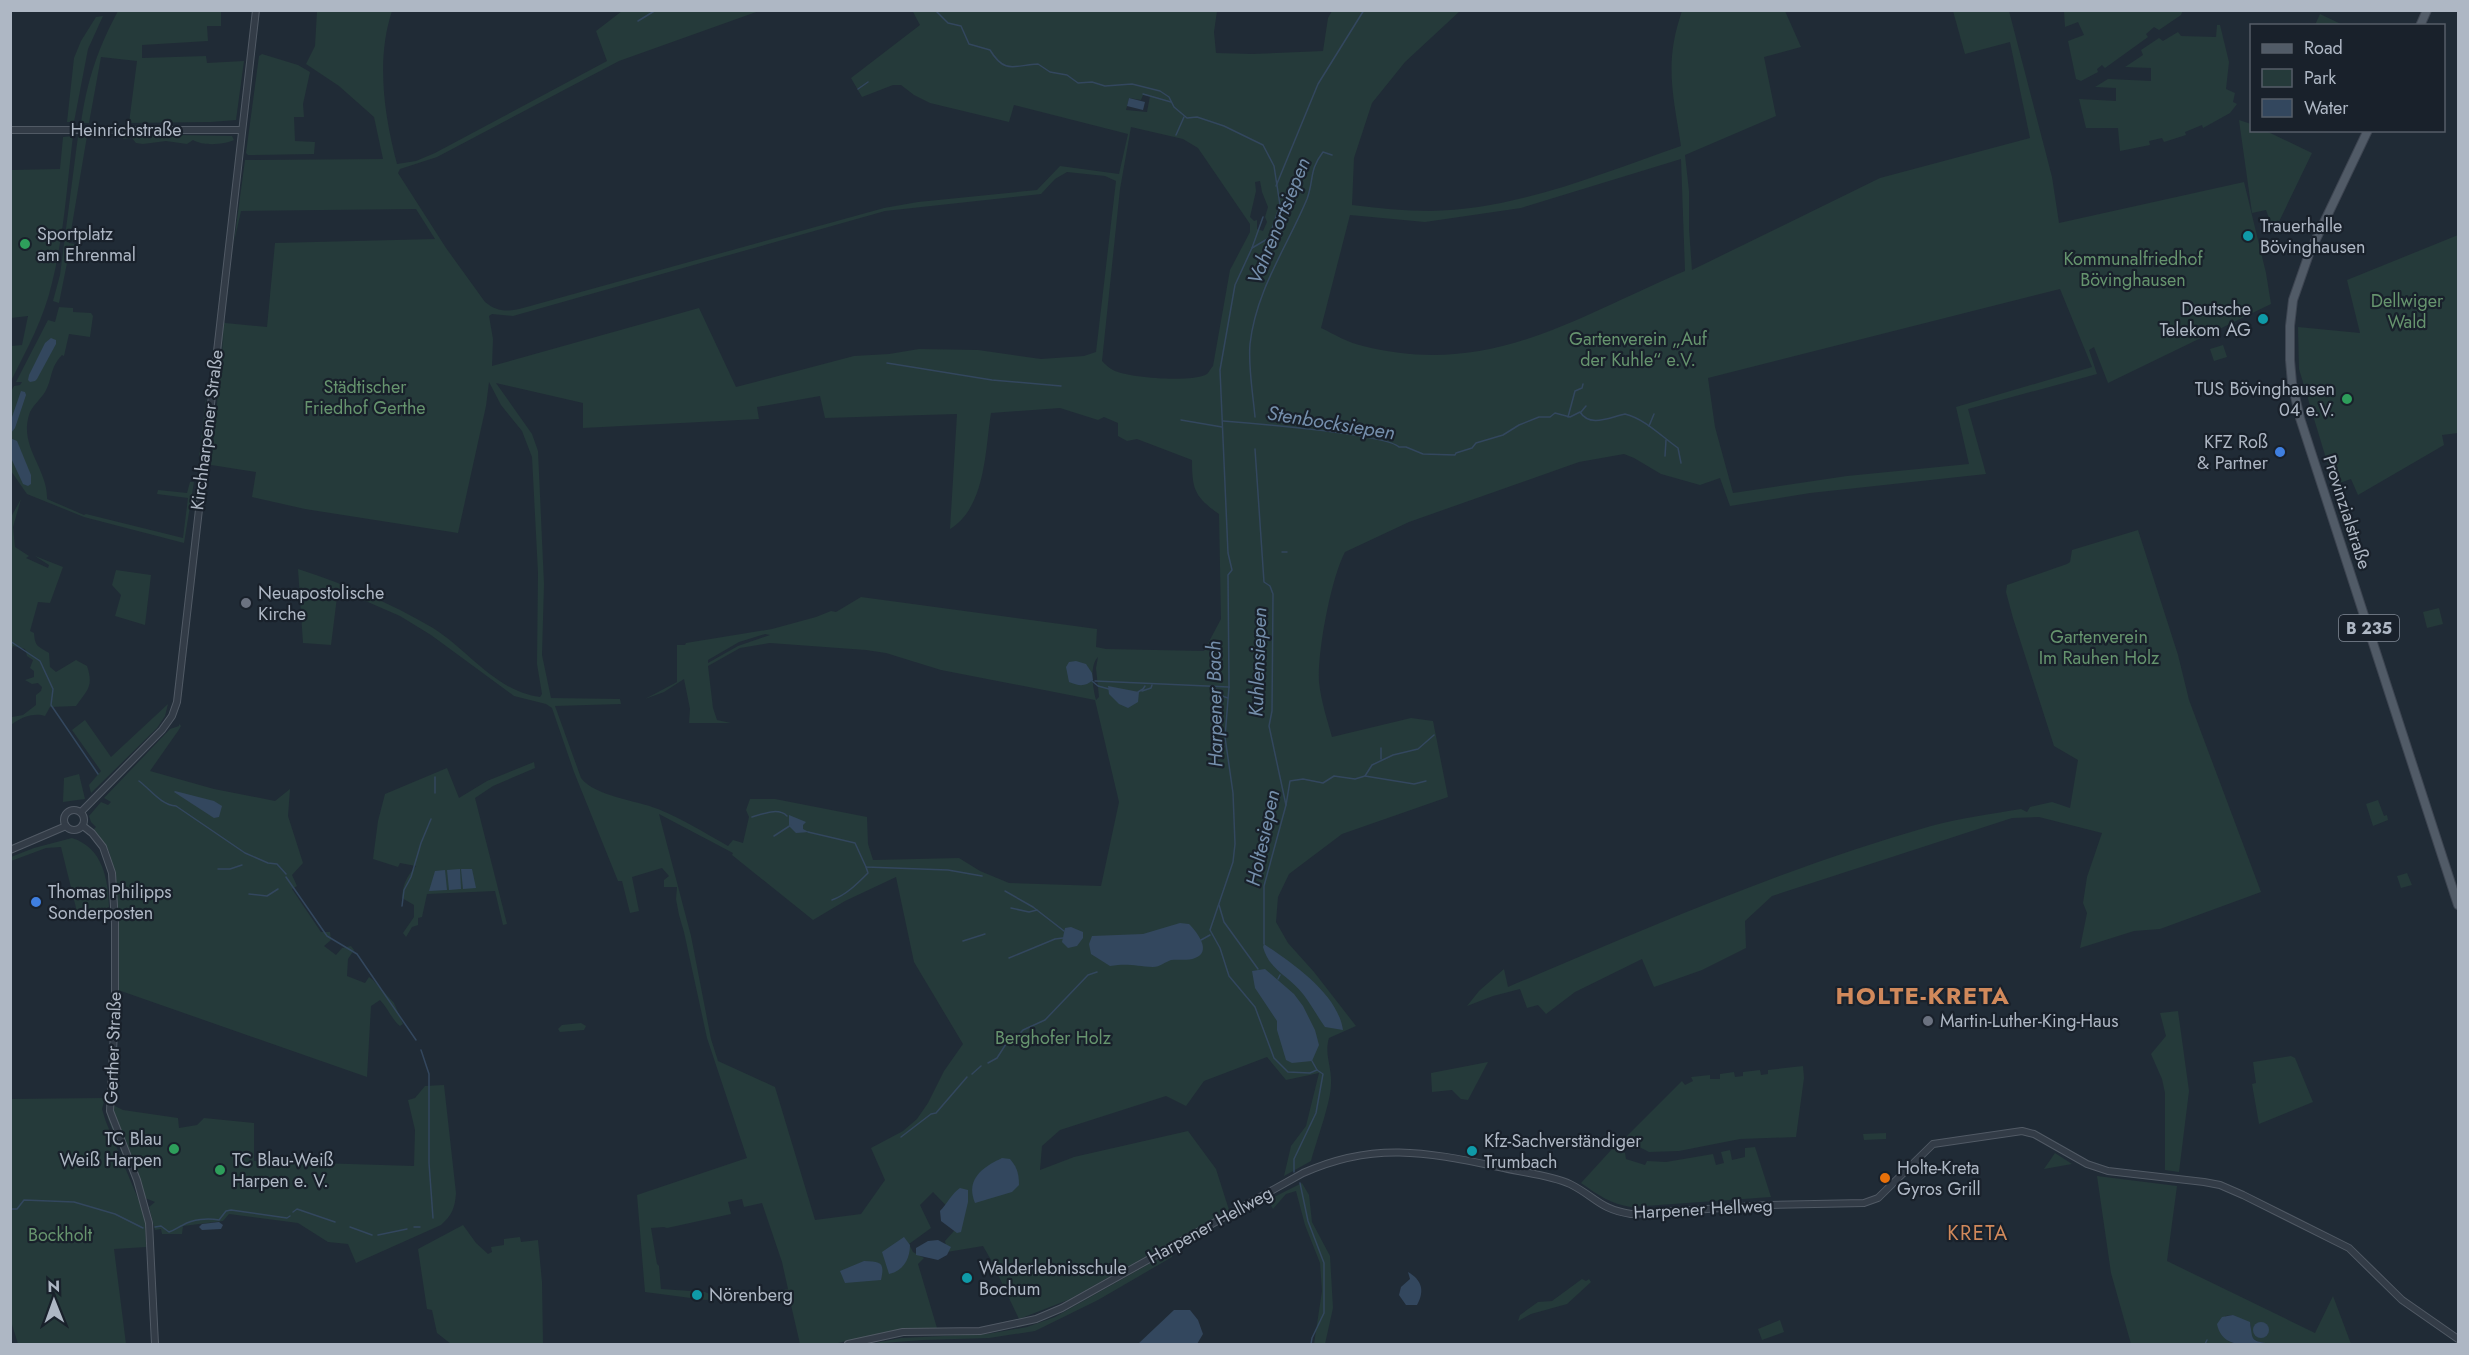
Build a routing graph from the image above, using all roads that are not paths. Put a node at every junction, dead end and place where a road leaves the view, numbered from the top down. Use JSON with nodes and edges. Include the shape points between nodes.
{"nodes":[{"id":1,"x":256,"y":10,"type":"edge"},
{"id":2,"x":2427,"y":10,"type":"edge"},
{"id":3,"x":2421,"y":24,"type":"edge"},
{"id":4,"x":10,"y":130,"type":"edge"},
{"id":5,"x":242,"y":130,"type":"junction"},
{"id":6,"x":2367,"y":132,"type":"edge"},
{"id":7,"x":81,"y":812,"type":"junction"},
{"id":8,"x":66,"y":826,"type":"junction"},
{"id":9,"x":83,"y":826,"type":"junction"},
{"id":10,"x":10,"y":850,"type":"edge"},
{"id":11,"x":2458,"y":905,"type":"edge"},
{"id":12,"x":2458,"y":1339,"type":"edge"},
{"id":13,"x":154,"y":1344,"type":"edge"},
{"id":14,"x":848,"y":1344,"type":"edge"}],
"edges":[{"from":1,"to":5,"type":"street","name":"Kirchharpener Straße"},
{"from":2,"to":3,"type":"main road"},
{"from":4,"to":5,"type":"street","name":"Heinrichstraße"},
{"from":5,"to":7,"type":"street","name":"Kirchharpener Straße","via":[[177,705],[162,730]]},
{"from":6,"to":11,"type":"main road","name":"Provinzialstraße","number":"B 235","via":[[2298,282],[2290,326],[2291,377]]},
{"from":7,"to":8,"type":"street","via":[[67,813]]},
{"from":7,"to":9,"type":"street"},
{"from":8,"to":9,"type":"street","via":[[74,831]]},
{"from":8,"to":10,"type":"street"},
{"from":9,"to":13,"type":"street","name":"Gerther Straße","via":[[103,847],[112,873],[116,923],[110,1112],[149,1222]]},
{"from":12,"to":14,"type":"street","name":"Harpener Hellweg","via":[[2402,1300],[2349,1248],[2243,1195],[2204,1182],[2108,1171],[2022,1131],[1933,1144],[1882,1195],[1864,1203],[1640,1214],[1612,1211],[1571,1185],[1433,1153],[1358,1155],[1303,1173],[1036,1319],[980,1331],[903,1332]]}]}
